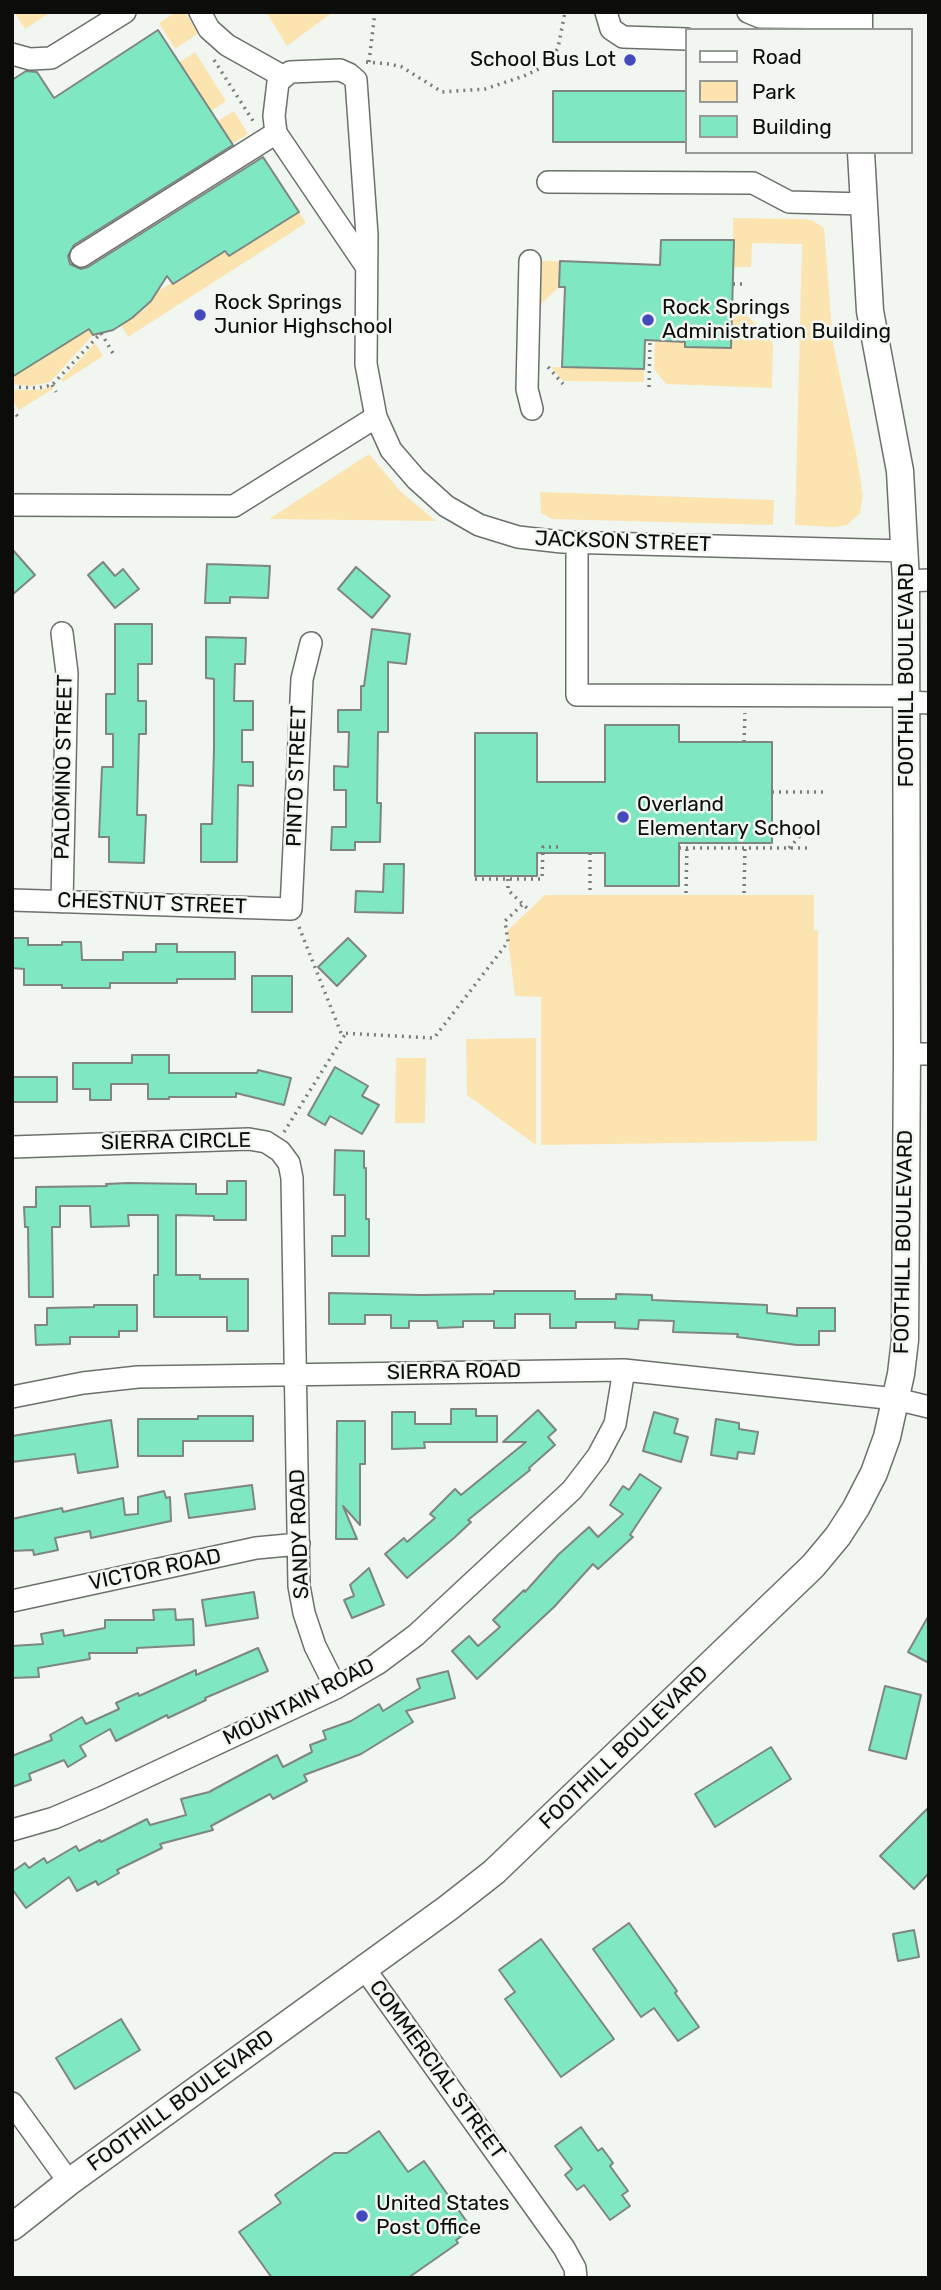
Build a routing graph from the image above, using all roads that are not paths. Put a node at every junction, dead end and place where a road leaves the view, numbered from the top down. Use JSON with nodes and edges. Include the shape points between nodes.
{"nodes":[{"id":1,"x":125,"y":12,"type":"edge"},
{"id":2,"x":200,"y":12,"type":"edge"},
{"id":3,"x":606,"y":12,"type":"edge"},
{"id":4,"x":755,"y":20,"type":"edge"},
{"id":5,"x":859,"y":20,"type":"edge"},
{"id":6,"x":685,"y":39,"type":"edge"},
{"id":7,"x":12,"y":54,"type":"edge"},
{"id":8,"x":284,"y":76,"type":"junction"},
{"id":9,"x":268,"y":132,"type":"junction"},
{"id":10,"x":861,"y":154,"type":"edge"},
{"id":11,"x":548,"y":182,"type":"dead end"},
{"id":12,"x":864,"y":204,"type":"junction"},
{"id":13,"x":81,"y":256,"type":"dead end"},
{"id":14,"x":530,"y":261,"type":"dead end"},
{"id":15,"x":366,"y":266,"type":"junction"},
{"id":16,"x":532,"y":409,"type":"dead end"},
{"id":17,"x":376,"y":417,"type":"junction"},
{"id":18,"x":12,"y":505,"type":"edge"},
{"id":19,"x":577,"y":542,"type":"junction"},
{"id":20,"x":906,"y":551,"type":"junction"},
{"id":21,"x":918,"y":581,"type":"edge"},
{"id":22,"x":62,"y":633,"type":"dead end"},
{"id":23,"x":311,"y":643,"type":"dead end"},
{"id":24,"x":914,"y":700,"type":"edge"},
{"id":25,"x":12,"y":900,"type":"edge"},
{"id":26,"x":62,"y":902,"type":"junction"},
{"id":27,"x":292,"y":909,"type":"joint"},
{"id":28,"x":918,"y":1054,"type":"edge"},
{"id":29,"x":12,"y":1147,"type":"edge"},
{"id":30,"x":624,"y":1370,"type":"junction"},
{"id":31,"x":296,"y":1374,"type":"junction"},
{"id":32,"x":12,"y":1397,"type":"edge"},
{"id":33,"x":896,"y":1399,"type":"junction"},
{"id":34,"x":929,"y":1407,"type":"edge"},
{"id":35,"x":299,"y":1544,"type":"junction"},
{"id":36,"x":12,"y":1601,"type":"edge"},
{"id":37,"x":336,"y":1688,"type":"junction"},
{"id":38,"x":12,"y":1830,"type":"edge"},
{"id":39,"x":364,"y":1968,"type":"junction"},
{"id":40,"x":12,"y":2103,"type":"edge"},
{"id":41,"x":69,"y":2182,"type":"junction"},
{"id":42,"x":12,"y":2227,"type":"edge"},
{"id":43,"x":576,"y":2278,"type":"edge"}],
"edges":[{"from":1,"to":7,"type":"street","via":[[51,58]]},
{"from":2,"to":8,"type":"street","via":[[209,29],[227,45]]},
{"from":3,"to":6,"type":"street","via":[[611,29],[623,37]]},
{"from":4,"to":5,"type":"street"},
{"from":8,"to":9,"type":"street","via":[[278,82]]},
{"from":8,"to":15,"type":"street","name":"JACKSON STREET","via":[[341,71],[356,80]]},
{"from":9,"to":13,"type":"street"},
{"from":9,"to":15,"type":"street"},
{"from":10,"to":12,"type":"main road","name":"FOOTHILL BOULEVARD"},
{"from":11,"to":12,"type":"street","via":[[753,183],[789,202]]},
{"from":12,"to":20,"type":"main road","name":"FOOTHILL BOULEVARD","via":[[870,311],[900,471]]},
{"from":14,"to":16,"type":"street","via":[[527,388]]},
{"from":15,"to":17,"type":"street","name":"JACKSON STREET","via":[[366,364]]},
{"from":17,"to":18,"type":"street","via":[[234,506]]},
{"from":17,"to":19,"type":"street","name":"JACKSON STREET","via":[[391,450],[446,506],[479,525],[518,537]]},
{"from":19,"to":20,"type":"street","name":"JACKSON STREET"},
{"from":19,"to":24,"type":"street","via":[[577,695]]},
{"from":20,"to":21,"type":"main road","name":"FOOTHILL BOULEVARD"},
{"from":21,"to":24,"type":"main road","name":"FOOTHILL BOULEVARD"},
{"from":22,"to":26,"type":"street","name":"PALOMINO STREET","via":[[67,673]]},
{"from":23,"to":27,"type":"street","name":"PINTO STREET","via":[[302,679]]},
{"from":24,"to":28,"type":"main road","name":"FOOTHILL BOULEVARD"},
{"from":25,"to":26,"type":"street","name":"CHESTNUT STREET"},
{"from":26,"to":27,"type":"street","name":"CHESTNUT STREET"},
{"from":28,"to":33,"type":"main road","name":"FOOTHILL BOULEVARD","via":[[905,1340]]},
{"from":29,"to":31,"type":"street","name":"SIERRA CIRCLE","via":[[249,1139],[280,1151],[292,1178]]},
{"from":30,"to":31,"type":"street","name":"SIERRA ROAD"},
{"from":30,"to":33,"type":"street","name":"SIERRA ROAD"},
{"from":30,"to":37,"type":"street","name":"MOUNTAIN ROAD","via":[[615,1424],[572,1490],[416,1635]]},
{"from":31,"to":32,"type":"street","name":"SIERRA ROAD","via":[[138,1377]]},
{"from":31,"to":35,"type":"street","name":"SANDY ROAD"},
{"from":33,"to":34,"type":"street","name":"SIERRA ROAD"},
{"from":33,"to":39,"type":"main road","name":"FOOTHILL BOULEVARD","via":[[874,1473],[838,1536],[813,1566],[494,1872]]},
{"from":35,"to":36,"type":"street","name":"VICTOR ROAD","via":[[256,1548]]},
{"from":35,"to":37,"type":"street","name":"SANDY ROAD","via":[[304,1614]]},
{"from":37,"to":38,"type":"street","name":"MOUNTAIN ROAD","via":[[101,1798]]},
{"from":39,"to":41,"type":"main road","name":"FOOTHILL BOULEVARD"},
{"from":39,"to":43,"type":"street","name":"COMMERCIAL STREET","via":[[564,2248]]},
{"from":40,"to":41,"type":"street"},
{"from":41,"to":42,"type":"main road","name":"FOOTHILL BOULEVARD"}]}
